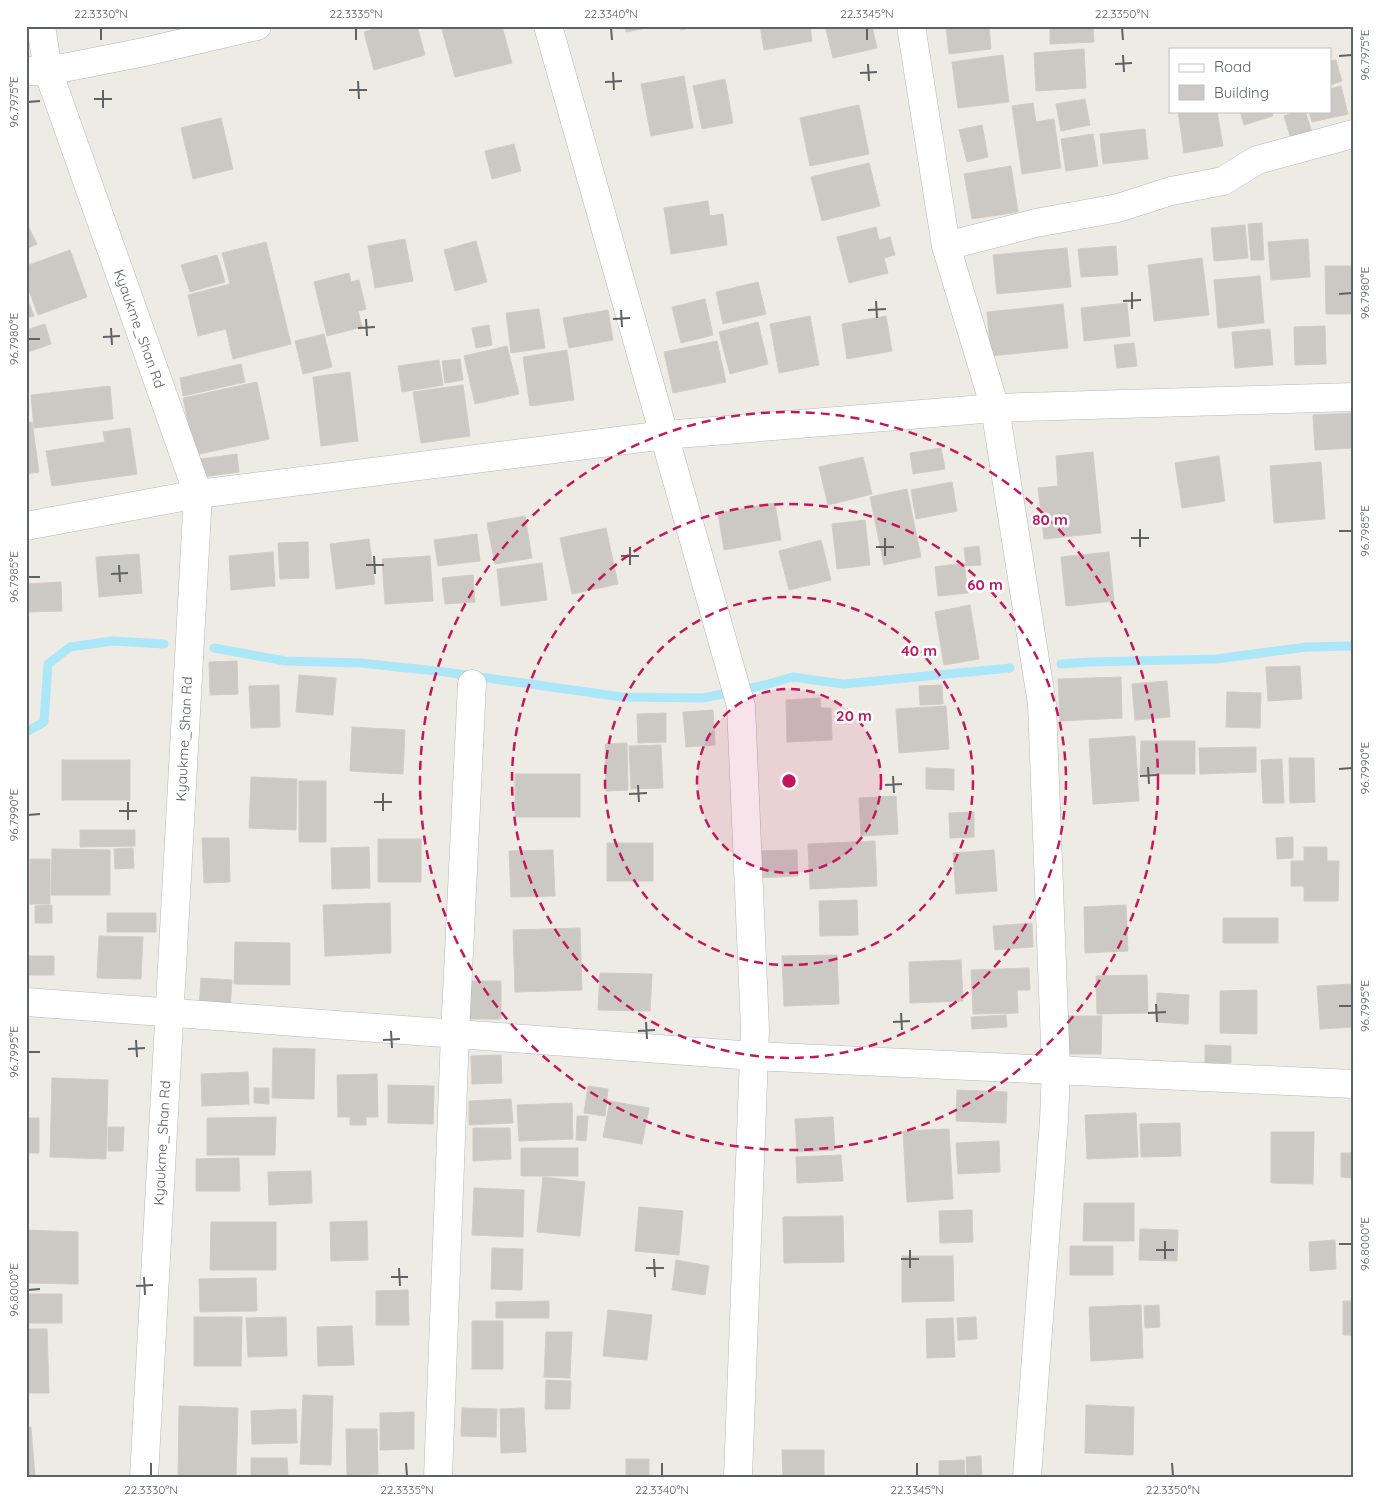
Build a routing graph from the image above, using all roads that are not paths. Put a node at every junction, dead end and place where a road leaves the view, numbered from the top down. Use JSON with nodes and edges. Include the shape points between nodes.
{"nodes":[{"id":1,"x":40,"y":26,"type":"edge"},
{"id":2,"x":156,"y":26,"type":"edge"},
{"id":3,"x":257,"y":26,"type":"edge"},
{"id":4,"x":548,"y":26,"type":"edge"},
{"id":5,"x":911,"y":26,"type":"edge"},
{"id":6,"x":144,"y":52,"type":"junction"},
{"id":7,"x":37,"y":71,"type":"edge"},
{"id":8,"x":1353,"y":134,"type":"edge"},
{"id":9,"x":946,"y":246,"type":"junction"},
{"id":10,"x":1353,"y":397,"type":"edge"},
{"id":11,"x":995,"y":408,"type":"junction"},
{"id":12,"x":664,"y":435,"type":"junction"},
{"id":13,"x":198,"y":494,"type":"junction"},
{"id":14,"x":26,"y":526,"type":"edge"},
{"id":15,"x":472,"y":684,"type":"dead end"},
{"id":16,"x":26,"y":1002,"type":"edge"},
{"id":17,"x":169,"y":1013,"type":"junction"},
{"id":18,"x":455,"y":1034,"type":"junction"},
{"id":19,"x":754,"y":1056,"type":"junction"},
{"id":20,"x":1056,"y":1070,"type":"junction"},
{"id":21,"x":1353,"y":1084,"type":"edge"},
{"id":22,"x":144,"y":1477,"type":"edge"},
{"id":23,"x":438,"y":1477,"type":"edge"},
{"id":24,"x":738,"y":1477,"type":"edge"},
{"id":25,"x":1027,"y":1477,"type":"edge"}],
"edges":[{"from":1,"to":7,"type":"street","name":"Kyaukme_Shan Rd"},
{"from":2,"to":6,"type":"street"},
{"from":3,"to":6,"type":"street"},
{"from":4,"to":12,"type":"street"},
{"from":5,"to":9,"type":"street"},
{"from":6,"to":7,"type":"street"},
{"from":7,"to":13,"type":"street","name":"Kyaukme_Shan Rd"},
{"from":8,"to":9,"type":"street","via":[[1257,160],[1223,181]]},
{"from":9,"to":11,"type":"street"},
{"from":10,"to":11,"type":"street"},
{"from":11,"to":12,"type":"street"},
{"from":11,"to":20,"type":"street","via":[[1042,704]]},
{"from":12,"to":13,"type":"street"},
{"from":12,"to":19,"type":"street","via":[[742,706]]},
{"from":13,"to":14,"type":"street"},
{"from":13,"to":17,"type":"street","name":"Kyaukme_Shan Rd"},
{"from":15,"to":18,"type":"street"},
{"from":16,"to":17,"type":"street"},
{"from":17,"to":18,"type":"street"},
{"from":17,"to":22,"type":"street","name":"Kyaukme_Shan Rd"},
{"from":18,"to":19,"type":"street"},
{"from":18,"to":23,"type":"street"},
{"from":19,"to":20,"type":"street"},
{"from":19,"to":24,"type":"street"},
{"from":20,"to":21,"type":"street"},
{"from":20,"to":25,"type":"street"}]}
